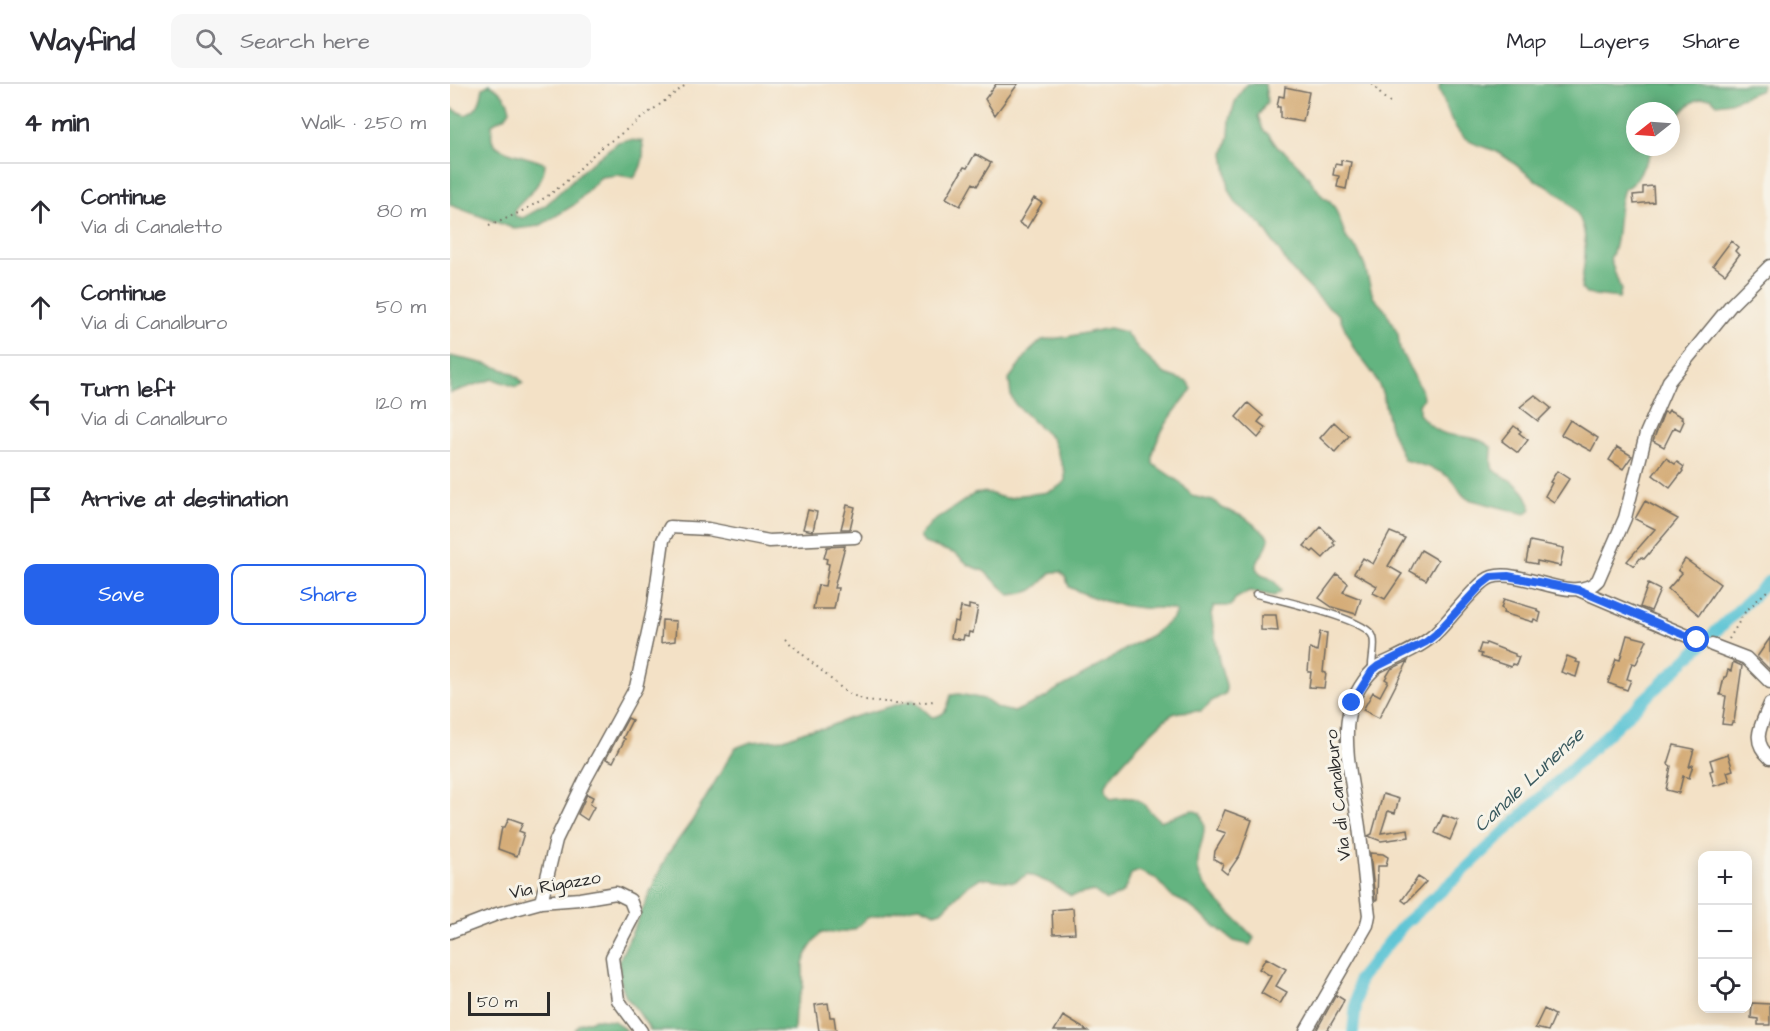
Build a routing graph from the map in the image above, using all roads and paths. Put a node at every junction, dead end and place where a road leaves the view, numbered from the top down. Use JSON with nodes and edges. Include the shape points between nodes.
{"nodes":[{"id":1,"x":687,"y":84,"type":"edge"},
{"id":2,"x":1372,"y":84,"type":"edge"},
{"id":3,"x":1391,"y":103,"type":"dead end"},
{"id":4,"x":489,"y":226,"type":"dead end"},
{"id":5,"x":1770,"y":266,"type":"edge"},
{"id":6,"x":855,"y":537,"type":"dead end"},
{"id":7,"x":1770,"y":588,"type":"edge"},
{"id":8,"x":1579,"y":590,"type":"junction"},
{"id":9,"x":1256,"y":594,"type":"dead end"},
{"id":10,"x":785,"y":639,"type":"dead end"},
{"id":11,"x":1697,"y":640,"type":"dead end"},
{"id":12,"x":1717,"y":647,"type":"joint"},
{"id":13,"x":1372,"y":671,"type":"junction"},
{"id":14,"x":1770,"y":682,"type":"edge"},
{"id":15,"x":934,"y":701,"type":"dead end"},
{"id":16,"x":1770,"y":704,"type":"edge"},
{"id":17,"x":1770,"y":758,"type":"edge"},
{"id":18,"x":541,"y":902,"type":"junction"},
{"id":19,"x":450,"y":932,"type":"edge"},
{"id":20,"x":641,"y":1031,"type":"edge"},
{"id":21,"x":1306,"y":1031,"type":"edge"}],
"edges":[{"from":1,"to":4,"type":"path","via":[[603,145],[538,204]]},
{"from":2,"to":3,"type":"path"},
{"from":5,"to":8,"type":"street","via":[[1731,305],[1670,381],[1646,435],[1624,518],[1598,580]]},
{"from":6,"to":18,"type":"street","via":[[769,541],[708,529],[670,527],[663,540],[636,687],[556,840]]},
{"from":7,"to":12,"type":"path"},
{"from":8,"to":11,"type":"street"},
{"from":8,"to":13,"type":"street","name":"Via di Canalburo","via":[[1508,576],[1491,577],[1426,642]]},
{"from":9,"to":13,"type":"lane","via":[[1366,628],[1374,638]]},
{"from":10,"to":15,"type":"path","via":[[847,693],[865,700],[906,704]]},
{"from":12,"to":14,"type":"street","via":[[1746,658]]},
{"from":13,"to":21,"type":"street","name":"Via di Canalburo","via":[[1348,714],[1347,745],[1369,915],[1367,925]]},
{"from":16,"to":17,"type":"street","via":[[1758,738],[1760,749]]},
{"from":18,"to":19,"type":"street","name":"Via Rigazzo"},
{"from":18,"to":20,"type":"street","name":"Via Rigazzo","via":[[616,892],[630,900],[634,913],[612,957],[618,1000]]}]}
